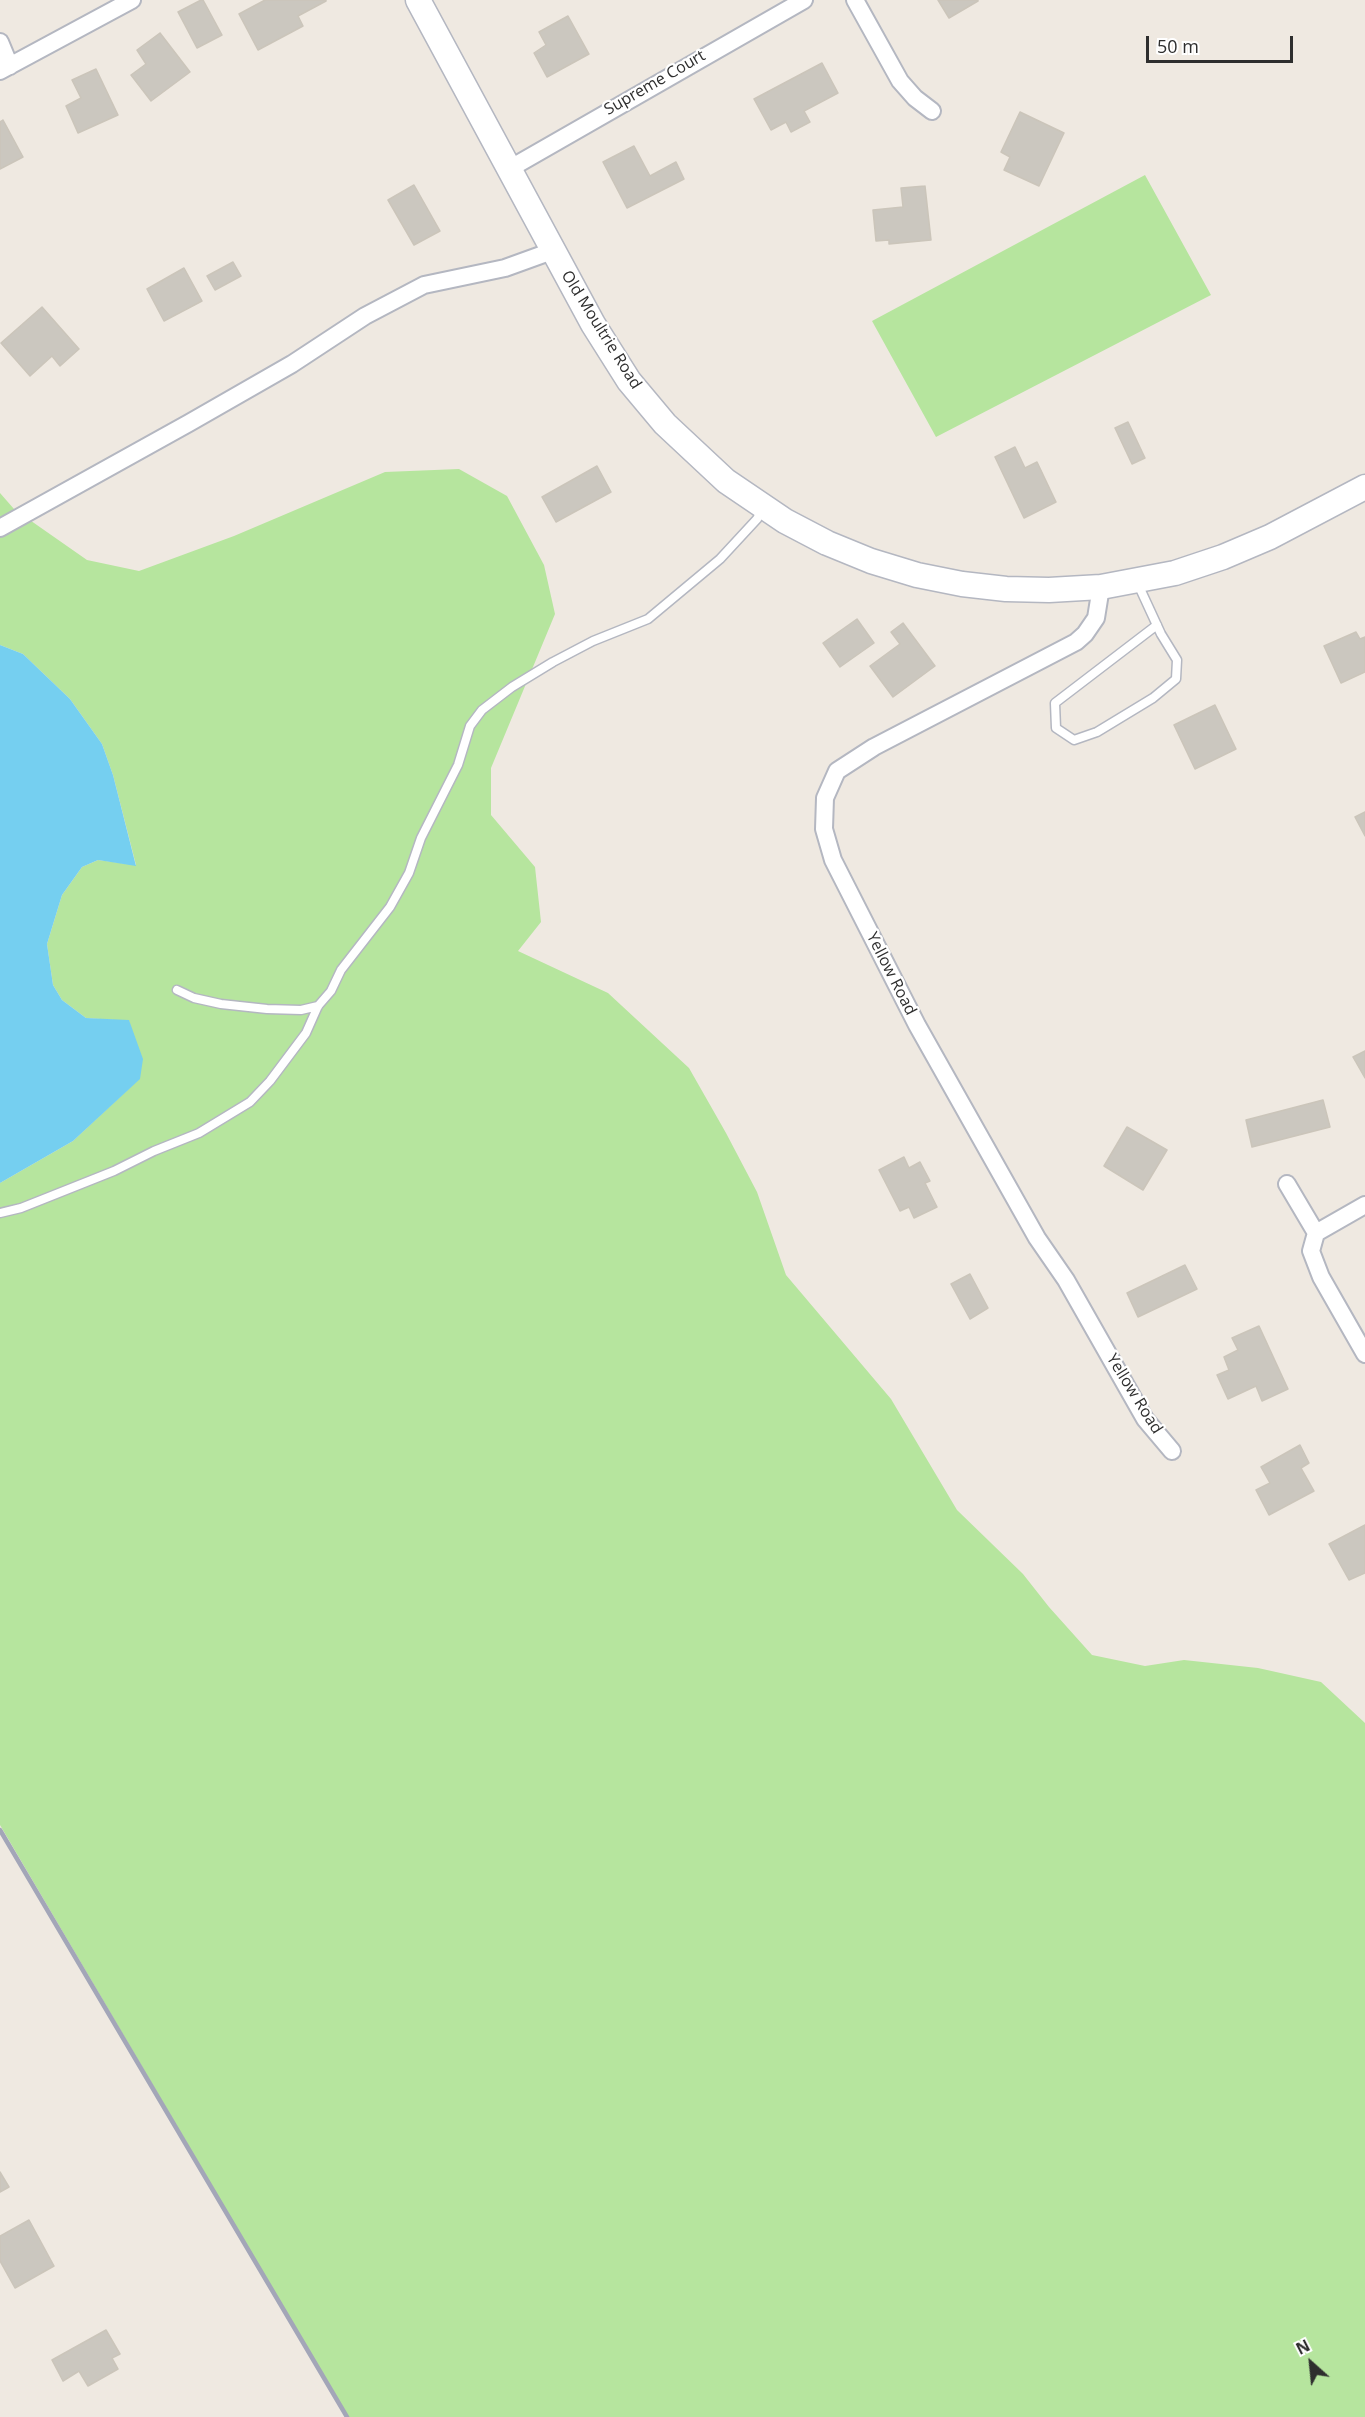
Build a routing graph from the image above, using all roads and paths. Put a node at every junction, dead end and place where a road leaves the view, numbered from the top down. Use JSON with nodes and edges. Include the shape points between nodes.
{"nodes":[{"id":1,"x":132,"y":0,"type":"edge"},
{"id":2,"x":418,"y":0,"type":"edge"},
{"id":3,"x":804,"y":0,"type":"edge"},
{"id":4,"x":855,"y":0,"type":"edge"},
{"id":5,"x":0,"y":42,"type":"edge"},
{"id":6,"x":5,"y":69,"type":"edge"},
{"id":7,"x":932,"y":111,"type":"dead end"},
{"id":8,"x":509,"y":169,"type":"junction"},
{"id":9,"x":552,"y":251,"type":"junction"},
{"id":10,"x":1365,"y":487,"type":"edge"},
{"id":11,"x":764,"y":508,"type":"junction"},
{"id":12,"x":0,"y":528,"type":"edge"},
{"id":13,"x":1137,"y":582,"type":"junction"},
{"id":14,"x":1101,"y":587,"type":"junction"},
{"id":15,"x":1157,"y":625,"type":"junction"},
{"id":16,"x":177,"y":990,"type":"dead end"},
{"id":17,"x":318,"y":1006,"type":"junction"},
{"id":18,"x":1287,"y":1184,"type":"dead end"},
{"id":19,"x":1365,"y":1205,"type":"edge"},
{"id":20,"x":0,"y":1213,"type":"edge"},
{"id":21,"x":1316,"y":1233,"type":"junction"},
{"id":22,"x":1365,"y":1354,"type":"edge"},
{"id":23,"x":1172,"y":1451,"type":"dead end"}],
"edges":[{"from":1,"to":6,"type":"street"},
{"from":2,"to":8,"type":"main road","name":"Old Moultrie Road"},
{"from":3,"to":8,"type":"street","name":"Supreme Court"},
{"from":4,"to":7,"type":"street","via":[[900,81]]},
{"from":5,"to":6,"type":"street"},
{"from":8,"to":9,"type":"main road","name":"Old Moultrie Road"},
{"from":9,"to":11,"type":"main road","name":"Old Moultrie Road","via":[[629,381],[664,424],[726,481]]},
{"from":9,"to":12,"type":"street","via":[[505,268],[424,285]]},
{"from":10,"to":13,"type":"main road","name":"Old Moultrie Road","via":[[1242,549]]},
{"from":11,"to":14,"type":"main road","name":"Old Moultrie Road","via":[[827,543],[917,575],[1006,589]]},
{"from":11,"to":17,"type":"lane","via":[[720,559],[648,619],[553,662],[482,710],[470,726],[458,765],[421,838],[409,873],[390,907]]},
{"from":13,"to":14,"type":"main road","name":"Old Moultrie Road"},
{"from":13,"to":15,"type":"lane"},
{"from":14,"to":23,"type":"street","name":"Yellow Road","via":[[1096,618],[1076,642],[874,747],[837,771],[825,798],[824,829],[833,860],[929,1045],[1037,1238],[1066,1280],[1145,1419]]},
{"from":15,"to":15,"type":"lane","via":[[1177,660],[1176,679],[1097,732],[1074,740],[1056,728],[1055,703]]},
{"from":16,"to":17,"type":"lane","via":[[194,998],[267,1010]]},
{"from":17,"to":20,"type":"lane","via":[[306,1033],[270,1081],[227,1118],[82,1185]]},
{"from":18,"to":21,"type":"street"},
{"from":19,"to":21,"type":"street"},
{"from":21,"to":22,"type":"street","via":[[1311,1251],[1321,1277]]}]}
